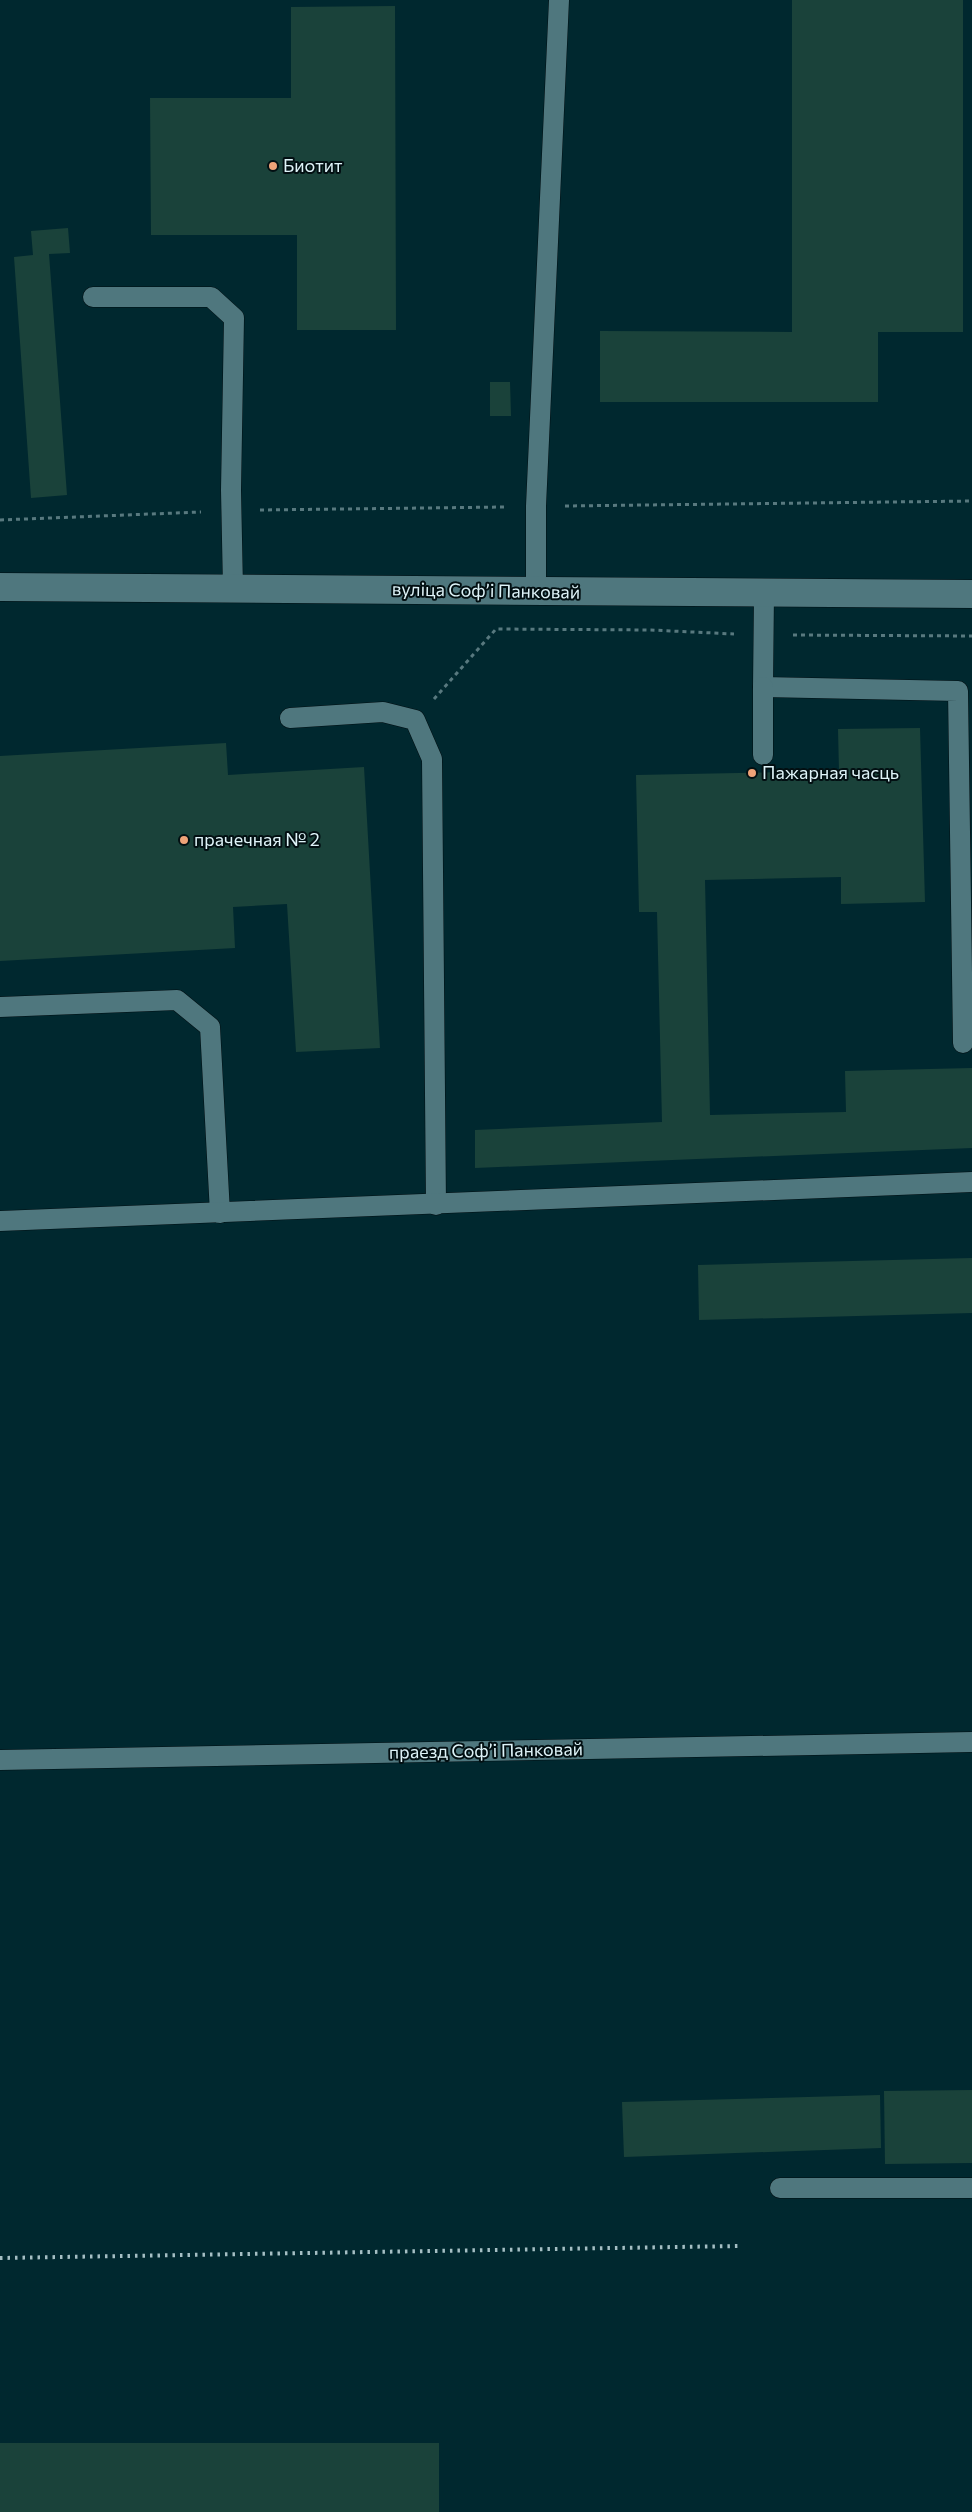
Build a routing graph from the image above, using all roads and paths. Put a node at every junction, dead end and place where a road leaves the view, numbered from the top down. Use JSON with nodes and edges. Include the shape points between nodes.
{"nodes":[{"id":1,"x":559,"y":0,"type":"edge"},
{"id":2,"x":93,"y":297,"type":"dead end"},
{"id":3,"x":972,"y":502,"type":"edge"},
{"id":4,"x":536,"y":506,"type":"junction"},
{"id":5,"x":232,"y":511,"type":"junction"},
{"id":6,"x":0,"y":520,"type":"edge"},
{"id":7,"x":0,"y":587,"type":"edge"},
{"id":8,"x":233,"y":588,"type":"junction"},
{"id":9,"x":536,"y":591,"type":"junction"},
{"id":10,"x":764,"y":594,"type":"junction"},
{"id":11,"x":972,"y":594,"type":"edge"},
{"id":12,"x":764,"y":635,"type":"junction"},
{"id":13,"x":972,"y":636,"type":"edge"},
{"id":14,"x":763,"y":687,"type":"junction"},
{"id":15,"x":290,"y":718,"type":"dead end"},
{"id":16,"x":415,"y":720,"type":"junction"},
{"id":17,"x":763,"y":755,"type":"dead end"},
{"id":18,"x":0,"y":1007,"type":"edge"},
{"id":19,"x":964,"y":1043,"type":"dead end"},
{"id":20,"x":972,"y":1182,"type":"edge"},
{"id":21,"x":436,"y":1205,"type":"junction"},
{"id":22,"x":220,"y":1213,"type":"junction"},
{"id":23,"x":0,"y":1221,"type":"edge"},
{"id":24,"x":972,"y":1742,"type":"edge"},
{"id":25,"x":0,"y":1760,"type":"edge"},
{"id":26,"x":780,"y":2188,"type":"dead end"},
{"id":27,"x":972,"y":2188,"type":"edge"}],
"edges":[{"from":1,"to":4,"type":"lane"},
{"from":2,"to":5,"type":"lane","via":[[211,298],[234,318]]},
{"from":3,"to":4,"type":"path"},
{"from":4,"to":5,"type":"path"},
{"from":4,"to":9,"type":"lane"},
{"from":5,"to":6,"type":"path"},
{"from":5,"to":8,"type":"lane"},
{"from":7,"to":8,"type":"street","name":"вуліца Софʼі Панковай"},
{"from":8,"to":9,"type":"street","name":"вуліца Софʼі Панковай"},
{"from":9,"to":10,"type":"street","name":"вуліца Софʼі Панковай"},
{"from":10,"to":11,"type":"street","name":"вуліца Софʼі Панковай"},
{"from":10,"to":12,"type":"lane"},
{"from":12,"to":13,"type":"path"},
{"from":12,"to":14,"type":"lane"},
{"from":12,"to":16,"type":"path","via":[[496,629]]},
{"from":14,"to":17,"type":"lane"},
{"from":14,"to":19,"type":"lane","via":[[958,691]]},
{"from":15,"to":16,"type":"lane","via":[[383,712]]},
{"from":16,"to":21,"type":"lane","via":[[432,759]]},
{"from":18,"to":22,"type":"lane","via":[[177,1000],[210,1027]]},
{"from":20,"to":21,"type":"lane"},
{"from":21,"to":22,"type":"lane"},
{"from":22,"to":23,"type":"lane"},
{"from":24,"to":25,"type":"lane","name":"праезд Софʼі Панковай"},
{"from":26,"to":27,"type":"lane"}]}
